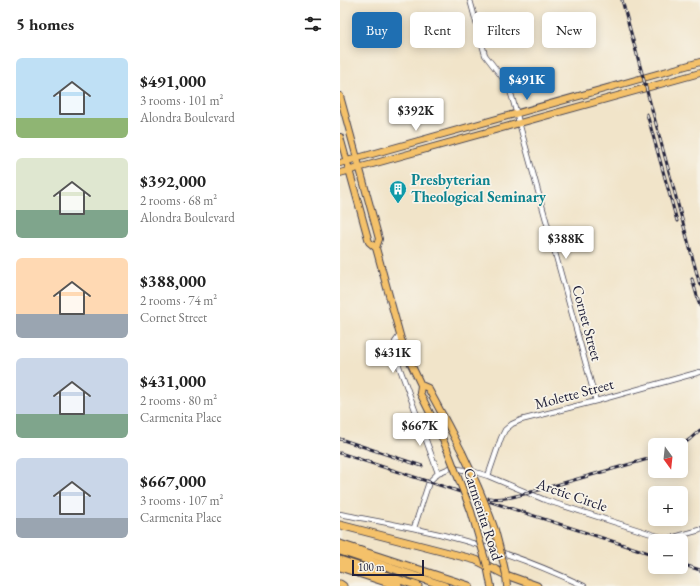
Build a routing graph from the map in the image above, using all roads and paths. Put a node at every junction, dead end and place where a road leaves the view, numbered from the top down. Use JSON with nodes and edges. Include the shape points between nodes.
{"nodes":[{"id":1,"x":470,"y":0,"type":"edge"},
{"id":2,"x":700,"y":63,"type":"edge"},
{"id":3,"x":700,"y":73,"type":"edge"},
{"id":4,"x":340,"y":96,"type":"edge"},
{"id":5,"x":517,"y":114,"type":"junction"},
{"id":6,"x":519,"y":123,"type":"junction"},
{"id":7,"x":340,"y":137,"type":"edge"},
{"id":8,"x":357,"y":158,"type":"junction"},
{"id":9,"x":343,"y":162,"type":"edge"},
{"id":10,"x":360,"y":168,"type":"junction"},
{"id":11,"x":349,"y":170,"type":"junction"},
{"id":12,"x":340,"y":173,"type":"edge"},
{"id":13,"x":376,"y":248,"type":"junction"},
{"id":14,"x":400,"y":335,"type":"junction"},
{"id":15,"x":700,"y":372,"type":"edge"},
{"id":16,"x":421,"y":385,"type":"junction"},
{"id":17,"x":596,"y":401,"type":"junction"},
{"id":18,"x":438,"y":473,"type":"junction"},
{"id":19,"x":488,"y":476,"type":"junction"},
{"id":20,"x":340,"y":514,"type":"edge"},
{"id":21,"x":340,"y":525,"type":"edge"},
{"id":22,"x":414,"y":528,"type":"junction"},
{"id":23,"x":700,"y":530,"type":"edge"},
{"id":24,"x":340,"y":544,"type":"edge"},
{"id":25,"x":340,"y":551,"type":"edge"},
{"id":26,"x":340,"y":560,"type":"edge"},
{"id":27,"x":487,"y":566,"type":"junction"},
{"id":28,"x":340,"y":567,"type":"edge"},
{"id":29,"x":506,"y":575,"type":"junction"},
{"id":30,"x":340,"y":584,"type":"edge"},
{"id":31,"x":343,"y":586,"type":"edge"},
{"id":32,"x":398,"y":586,"type":"edge"},
{"id":33,"x":418,"y":586,"type":"edge"},
{"id":34,"x":445,"y":586,"type":"edge"},
{"id":35,"x":469,"y":586,"type":"edge"},
{"id":36,"x":491,"y":586,"type":"edge"},
{"id":37,"x":507,"y":586,"type":"edge"},
{"id":38,"x":537,"y":586,"type":"edge"},
{"id":39,"x":584,"y":586,"type":"edge"}],
"edges":[{"from":1,"to":5,"type":"street","name":"Cornet Street","via":[[485,55],[509,88]]},
{"from":2,"to":5,"type":"main road"},
{"from":3,"to":6,"type":"main road"},
{"from":4,"to":8,"type":"main road","name":"Carmenita Road"},
{"from":5,"to":6,"type":"street","name":"Cornet Street"},
{"from":5,"to":8,"type":"main road"},
{"from":6,"to":10,"type":"main road"},
{"from":6,"to":17,"type":"street","name":"Cornet Street"},
{"from":7,"to":9,"type":"main road","name":"Carmenita Road"},
{"from":8,"to":9,"type":"main road"},
{"from":8,"to":10,"type":"main road","name":"Carmenita Road"},
{"from":9,"to":11,"type":"main road","name":"Carmenita Road"},
{"from":10,"to":11,"type":"main road"},
{"from":10,"to":13,"type":"main road","name":"Carmenita Road","via":[[379,239]]},
{"from":11,"to":12,"type":"main road"},
{"from":11,"to":13,"type":"main road","name":"Carmenita Road","via":[[369,242]]},
{"from":13,"to":14,"type":"main road","name":"Carmenita Road"},
{"from":14,"to":16,"type":"main road","name":"Carmenita Road"},
{"from":14,"to":18,"type":"street","via":[[394,344],[395,353]]},
{"from":15,"to":17,"type":"street","name":"Molette Street"},
{"from":16,"to":27,"type":"main road","name":"Carmenita Road","bridge":true,"via":[[420,393],[447,449],[471,511]]},
{"from":16,"to":29,"type":"main road","name":"Carmenita Road","bridge":true,"via":[[428,388],[477,482],[499,545]]},
{"from":17,"to":19,"type":"street","name":"Molette Street","via":[[512,424],[501,438]]},
{"from":18,"to":19,"type":"street","name":"Arctic Circle","via":[[450,468]]},
{"from":18,"to":22,"type":"street","via":[[429,482]]},
{"from":19,"to":23,"type":"street","name":"Arctic Circle","via":[[545,500],[667,539]]},
{"from":20,"to":22,"type":"street"},
{"from":21,"to":27,"type":"highway","via":[[476,560]]},
{"from":22,"to":39,"type":"street","via":[[513,556]]},
{"from":24,"to":35,"type":"highway"},
{"from":25,"to":34,"type":"highway"},
{"from":26,"to":33,"type":"highway"},
{"from":27,"to":29,"type":"highway"},
{"from":27,"to":36,"type":"main road","name":"Carmenita Road"},
{"from":28,"to":32,"type":"highway"},
{"from":29,"to":37,"type":"main road","name":"Carmenita Road"},
{"from":29,"to":38,"type":"highway"},
{"from":30,"to":31,"type":"highway"}]}
